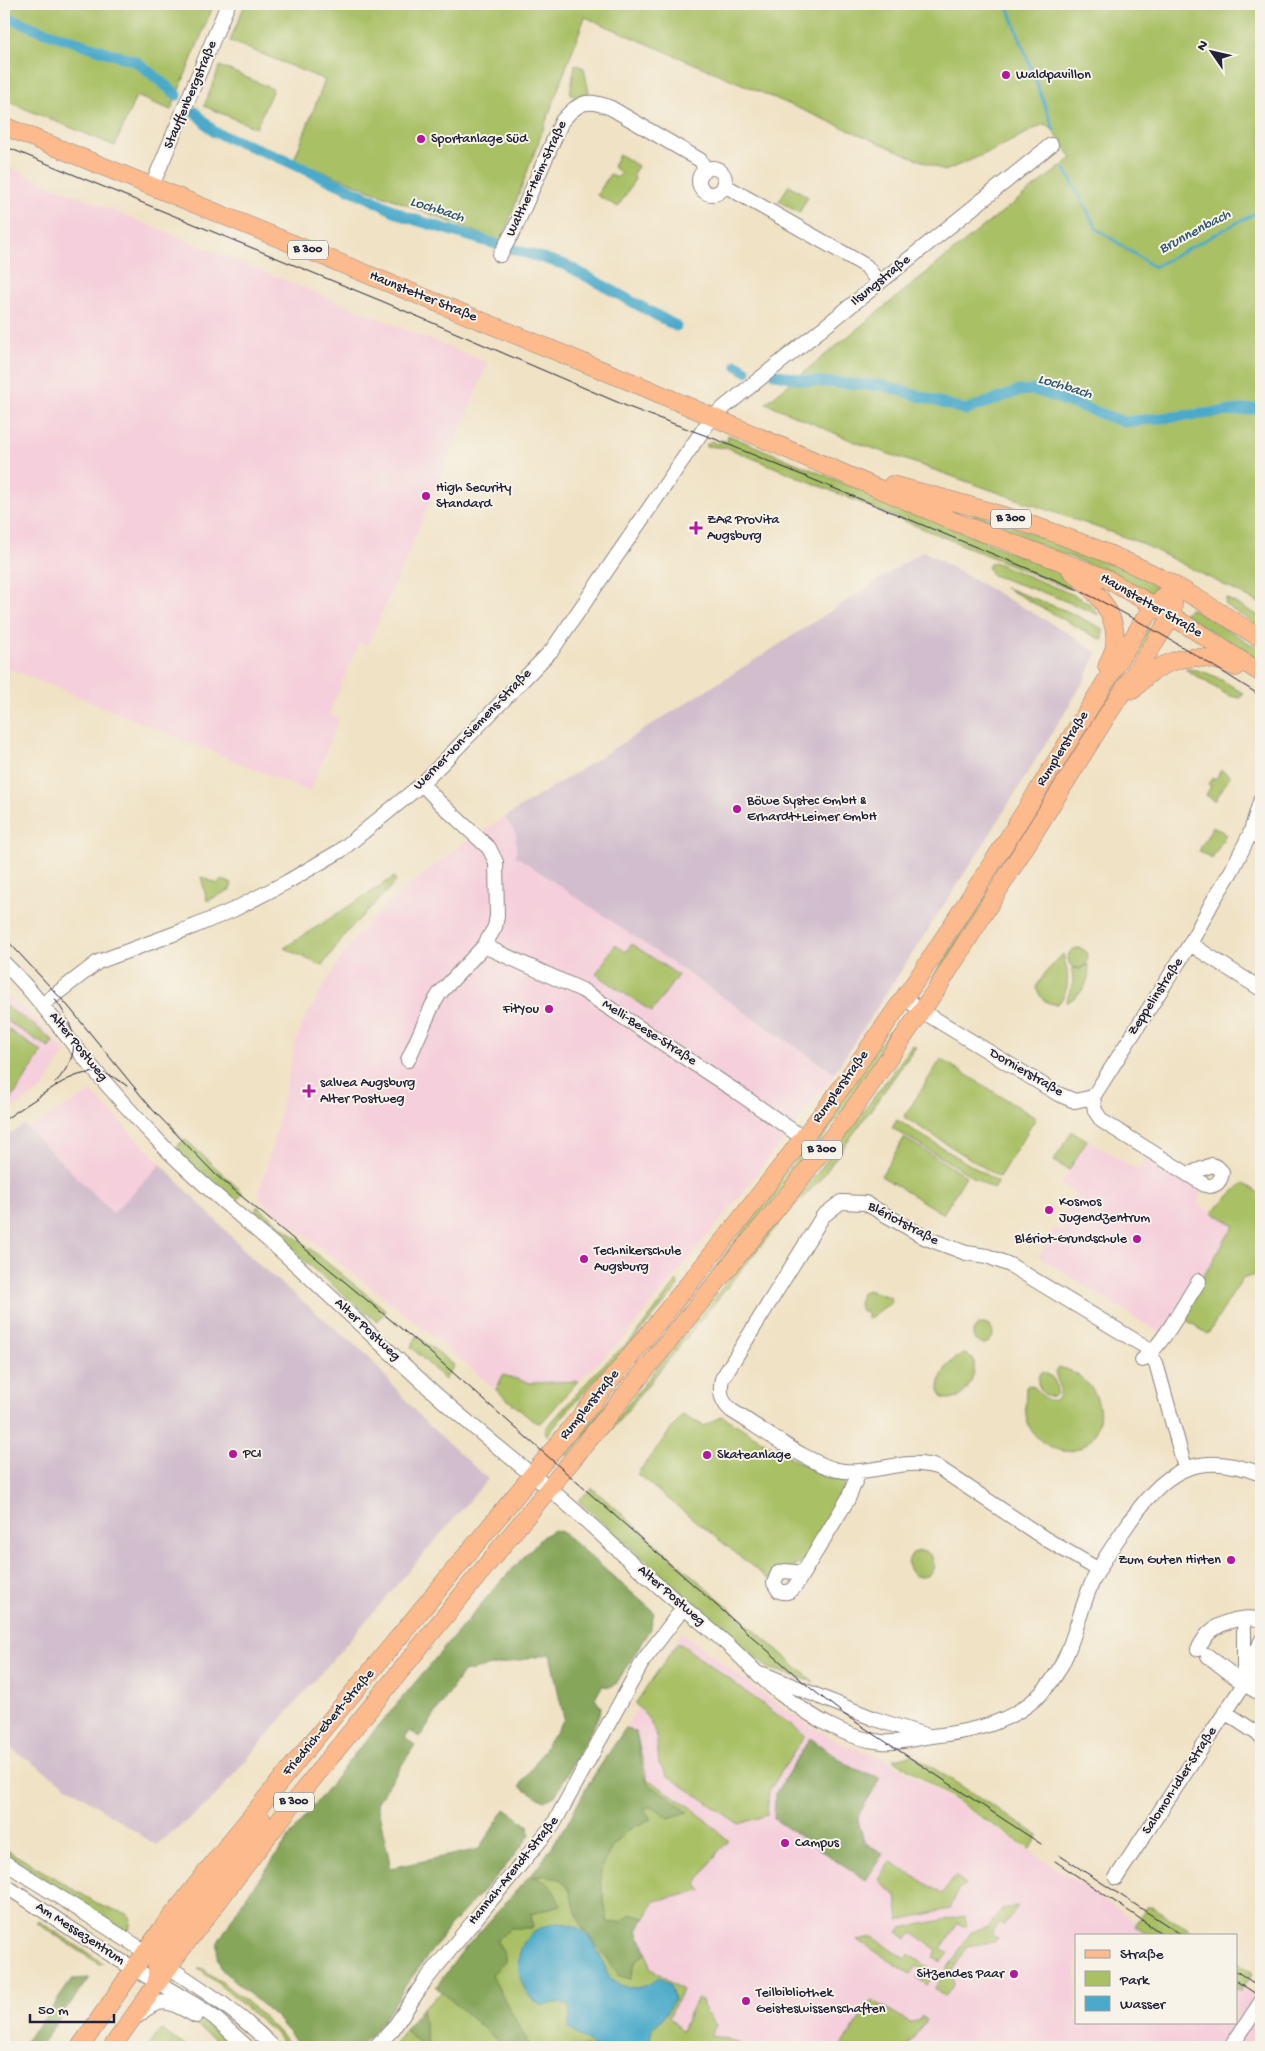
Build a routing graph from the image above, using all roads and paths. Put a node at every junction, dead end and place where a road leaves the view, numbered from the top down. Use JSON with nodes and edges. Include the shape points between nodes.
{"nodes":[{"id":1,"x":228,"y":4,"type":"edge"},
{"id":2,"x":4,"y":126,"type":"edge"},
{"id":3,"x":1050,"y":146,"type":"dead end"},
{"id":4,"x":706,"y":170,"type":"junction"},
{"id":5,"x":724,"y":185,"type":"junction"},
{"id":6,"x":152,"y":186,"type":"junction"},
{"id":7,"x":503,"y":251,"type":"dead end"},
{"id":8,"x":879,"y":282,"type":"junction"},
{"id":9,"x":712,"y":417,"type":"junction"},
{"id":10,"x":840,"y":472,"type":"junction"},
{"id":11,"x":1059,"y":560,"type":"junction"},
{"id":12,"x":1175,"y":586,"type":"junction"},
{"id":13,"x":1155,"y":606,"type":"junction"},
{"id":14,"x":1172,"y":616,"type":"junction"},
{"id":15,"x":1261,"y":639,"type":"edge"},
{"id":16,"x":1261,"y":673,"type":"edge"},
{"id":17,"x":1261,"y":679,"type":"edge"},
{"id":18,"x":1096,"y":696,"type":"junction"},
{"id":19,"x":1106,"y":717,"type":"junction"},
{"id":20,"x":422,"y":784,"type":"junction"},
{"id":21,"x":1261,"y":799,"type":"edge"},
{"id":22,"x":1190,"y":944,"type":"junction"},
{"id":23,"x":484,"y":946,"type":"junction"},
{"id":24,"x":4,"y":963,"type":"edge"},
{"id":25,"x":1261,"y":989,"type":"edge"},
{"id":26,"x":905,"y":998,"type":"junction"},
{"id":27,"x":43,"y":1004,"type":"junction"},
{"id":28,"x":922,"y":1011,"type":"junction"},
{"id":29,"x":408,"y":1060,"type":"dead end"},
{"id":30,"x":1093,"y":1097,"type":"junction"},
{"id":31,"x":803,"y":1138,"type":"junction"},
{"id":32,"x":1189,"y":1174,"type":"dead end"},
{"id":33,"x":1199,"y":1281,"type":"dead end"},
{"id":34,"x":1146,"y":1358,"type":"junction"},
{"id":35,"x":1185,"y":1468,"type":"junction"},
{"id":36,"x":859,"y":1472,"type":"junction"},
{"id":37,"x":1261,"y":1474,"type":"edge"},
{"id":38,"x":532,"y":1476,"type":"junction"},
{"id":39,"x":549,"y":1489,"type":"junction"},
{"id":40,"x":1099,"y":1570,"type":"junction"},
{"id":41,"x":804,"y":1573,"type":"dead end"},
{"id":42,"x":684,"y":1607,"type":"junction"},
{"id":43,"x":1261,"y":1620,"type":"edge"},
{"id":44,"x":1244,"y":1629,"type":"dead end"},
{"id":45,"x":1261,"y":1641,"type":"edge"},
{"id":46,"x":756,"y":1670,"type":"junction"},
{"id":47,"x":1261,"y":1676,"type":"edge"},
{"id":48,"x":1244,"y":1684,"type":"junction"},
{"id":49,"x":1261,"y":1694,"type":"edge"},
{"id":50,"x":1225,"y":1712,"type":"junction"},
{"id":51,"x":928,"y":1736,"type":"junction"},
{"id":52,"x":1261,"y":1736,"type":"edge"},
{"id":53,"x":4,"y":1862,"type":"edge"},
{"id":54,"x":1116,"y":1878,"type":"dead end"},
{"id":55,"x":4,"y":1885,"type":"edge"},
{"id":56,"x":157,"y":1959,"type":"junction"},
{"id":57,"x":134,"y":1968,"type":"junction"},
{"id":58,"x":157,"y":1982,"type":"junction"},
{"id":59,"x":1261,"y":2002,"type":"edge"},
{"id":60,"x":125,"y":2028,"type":"junction"},
{"id":61,"x":244,"y":2044,"type":"edge"},
{"id":62,"x":80,"y":2047,"type":"edge"},
{"id":63,"x":112,"y":2047,"type":"edge"},
{"id":64,"x":273,"y":2047,"type":"edge"},
{"id":65,"x":375,"y":2047,"type":"edge"},
{"id":66,"x":1231,"y":2047,"type":"edge"}],
"edges":[{"from":1,"to":6,"type":"street","name":"Stauffenbergstraße"},
{"from":2,"to":6,"type":"main road","name":"Haunstetter Straße","number":"B 300"},
{"from":3,"to":8,"type":"street","name":"Ilsungstraße"},
{"from":4,"to":5,"type":"street","name":"Walther-Heim-Straße","via":[[722,173]]},
{"from":4,"to":5,"type":"street","via":[[699,179],[703,191],[716,194]]},
{"from":4,"to":7,"type":"street","name":"Walther-Heim-Straße","via":[[700,160],[611,108],[584,102],[572,108],[562,121]]},
{"from":5,"to":8,"type":"street","name":"Walther-Heim-Straße","via":[[866,266]]},
{"from":6,"to":9,"type":"main road","name":"Haunstetter Straße","number":"B 300"},
{"from":8,"to":9,"type":"street","name":"Ilsungstraße"},
{"from":9,"to":10,"type":"main road","name":"Haunstetter Straße","number":"B 300"},
{"from":9,"to":20,"type":"street","name":"Werner-von-Siemens-Straße","via":[[552,650]]},
{"from":10,"to":11,"type":"main road","name":"Haunstetter Straße","number":"B 300","via":[[958,523]]},
{"from":10,"to":12,"type":"main road","name":"Haunstetter Straße","number":"B 300","via":[[982,508],[1099,550]]},
{"from":11,"to":13,"type":"main road","name":"Haunstetter Straße","via":[[1105,578]]},
{"from":11,"to":18,"type":"main road","name":"Rumplerstraße","number":"B 300","via":[[1103,601],[1115,633],[1114,648]]},
{"from":12,"to":13,"type":"main road","name":"Rumplerstraße"},
{"from":12,"to":14,"type":"main road","name":"Rumplerstraße","number":"B 300"},
{"from":12,"to":15,"type":"main road","name":"Haunstetter Straße"},
{"from":13,"to":14,"type":"main road","name":"Haunstetter Straße"},
{"from":13,"to":18,"type":"main road","name":"Rumplerstraße"},
{"from":14,"to":16,"type":"main road","name":"Haunstetter Straße"},
{"from":14,"to":19,"type":"main road","name":"Rumplerstraße","number":"B 300"},
{"from":17,"to":19,"type":"main road","name":"Rumplerstraße","via":[[1220,659],[1198,657],[1173,661],[1151,672]]},
{"from":18,"to":26,"type":"main road","name":"Rumplerstraße","number":"B 300"},
{"from":19,"to":28,"type":"main road","name":"Rumplerstraße","number":"B 300"},
{"from":20,"to":23,"type":"street","via":[[489,848],[496,862],[497,916],[495,927]]},
{"from":20,"to":27,"type":"street","name":"Werner-von-Siemens-Straße","via":[[340,850],[287,882],[233,910],[98,962]]},
{"from":21,"to":22,"type":"street","via":[[1241,854]]},
{"from":22,"to":25,"type":"street","name":"Zeppelinstraße"},
{"from":22,"to":30,"type":"street","name":"Zeppelinstraße"},
{"from":23,"to":29,"type":"street","via":[[440,993]]},
{"from":23,"to":31,"type":"street","name":"Melli-Beese-Straße","via":[[582,990]]},
{"from":24,"to":27,"type":"street","name":"Alter Postweg"},
{"from":26,"to":28,"type":"street","name":"Dornierstraße"},
{"from":26,"to":31,"type":"main road","name":"Rumplerstraße","number":"B 300"},
{"from":27,"to":38,"type":"street","name":"Alter Postweg","via":[[102,1079],[180,1163],[437,1396]]},
{"from":28,"to":30,"type":"street","name":"Dornierstraße","via":[[1058,1094],[1075,1101]]},
{"from":28,"to":39,"type":"main road","name":"Rumplerstraße","number":"B 300","via":[[794,1187]]},
{"from":30,"to":32,"type":"street","via":[[1095,1111],[1102,1121]]},
{"from":31,"to":38,"type":"main road","name":"Rumplerstraße","number":"B 300"},
{"from":33,"to":34,"type":"street"},
{"from":34,"to":35,"type":"street","name":"Blériotstraße","via":[[1156,1363]]},
{"from":34,"to":36,"type":"street","name":"Blériotstraße","via":[[1144,1346],[1010,1265],[987,1256],[966,1254],[926,1238],[865,1203],[841,1202],[822,1216],[722,1379],[720,1390],[732,1411],[814,1462],[841,1471]]},
{"from":35,"to":37,"type":"street","via":[[1231,1464]]},
{"from":35,"to":40,"type":"street","via":[[1165,1481],[1143,1503]]},
{"from":36,"to":40,"type":"street","name":"Blériotstraße","via":[[907,1463],[939,1468]]},
{"from":36,"to":41,"type":"street","via":[[848,1499]]},
{"from":38,"to":39,"type":"street","name":"Alter Postweg"},
{"from":38,"to":56,"type":"main road","name":"Friedrich-Ebert-Straße","number":"B 300","via":[[292,1769],[250,1837]]},
{"from":39,"to":42,"type":"street","name":"Alter Postweg"},
{"from":39,"to":56,"type":"main road","name":"Friedrich-Ebert-Straße","number":"B 300","via":[[293,1803]]},
{"from":40,"to":51,"type":"street","via":[[1065,1660],[1038,1696],[1012,1716],[983,1728]]},
{"from":42,"to":46,"type":"street","name":"Alter Postweg"},
{"from":42,"to":65,"type":"street","name":"Hannah-Arendt-Straße","via":[[643,1661],[553,1825],[424,1982],[393,2029]]},
{"from":43,"to":48,"type":"street","via":[[1244,1618],[1223,1624],[1210,1632],[1203,1653]]},
{"from":44,"to":48,"type":"street"},
{"from":45,"to":48,"type":"street","name":"Salomon-Idler-Straße"},
{"from":46,"to":51,"type":"street","name":"Alter Postweg","via":[[875,1719]]},
{"from":46,"to":51,"type":"street","name":"Alter Postweg","via":[[805,1711],[856,1737],[888,1743]]},
{"from":47,"to":48,"type":"street"},
{"from":48,"to":49,"type":"street"},
{"from":48,"to":50,"type":"street","name":"Salomon-Idler-Straße"},
{"from":50,"to":52,"type":"street"},
{"from":50,"to":54,"type":"street","name":"Salomon-Idler-Straße"},
{"from":53,"to":56,"type":"street","name":"Am Messezentrum"},
{"from":55,"to":57,"type":"street","name":"Am Messezentrum"},
{"from":56,"to":57,"type":"main road","name":"Friedrich-Ebert-Straße","number":"B 300"},
{"from":56,"to":58,"type":"main road","name":"Friedrich-Ebert-Straße","number":"B 300"},
{"from":56,"to":64,"type":"street","name":"Am Messezentrum","via":[[226,2004]]},
{"from":57,"to":58,"type":"street","name":"Am Messezentrum"},
{"from":57,"to":62,"type":"main road","name":"Friedrich-Ebert-Straße","number":"B 300"},
{"from":58,"to":60,"type":"main road","name":"Friedrich-Ebert-Straße","number":"B 300"},
{"from":58,"to":61,"type":"street","name":"Am Messezentrum","via":[[215,2018]]},
{"from":59,"to":66,"type":"street"},
{"from":60,"to":61,"type":"street","via":[[155,2003],[173,2003]]},
{"from":60,"to":63,"type":"main road","name":"Friedrich-Ebert-Straße","number":"B 300"}]}
